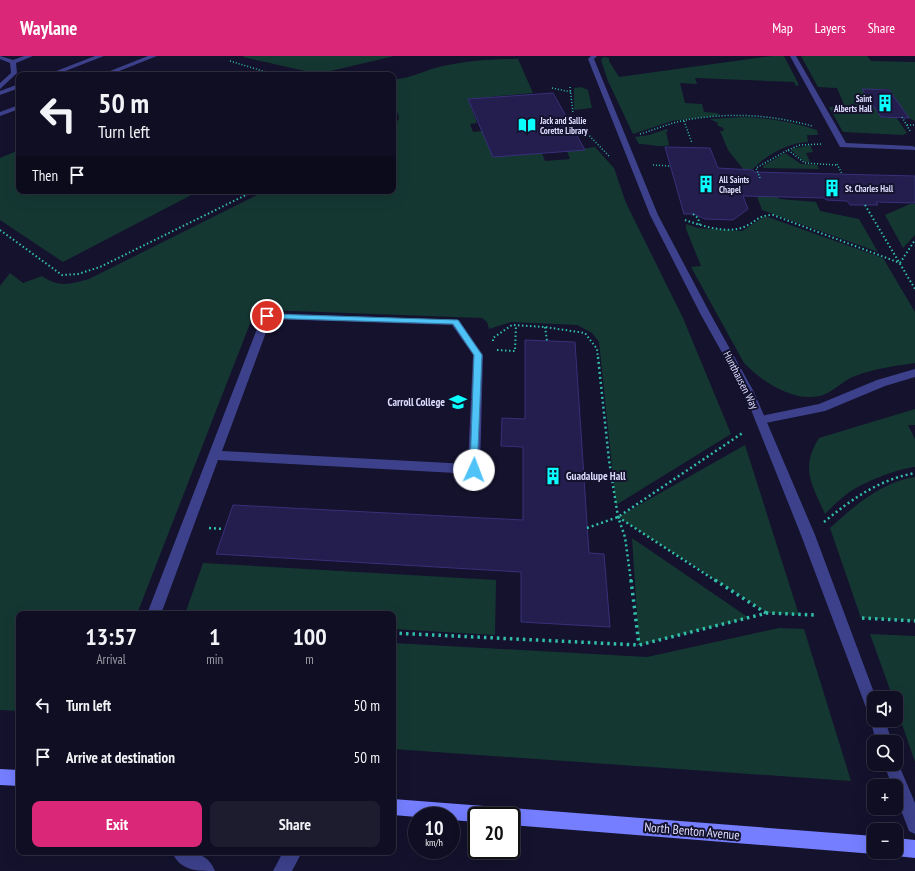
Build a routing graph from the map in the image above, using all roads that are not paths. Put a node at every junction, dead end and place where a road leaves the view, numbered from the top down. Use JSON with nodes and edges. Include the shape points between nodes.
{"nodes":[{"id":1,"x":0,"y":56,"type":"edge"},
{"id":2,"x":30,"y":56,"type":"edge"},
{"id":3,"x":100,"y":56,"type":"edge"},
{"id":4,"x":154,"y":56,"type":"edge"},
{"id":5,"x":594,"y":56,"type":"edge"},
{"id":6,"x":793,"y":56,"type":"edge"},
{"id":7,"x":13,"y":62,"type":"junction"},
{"id":8,"x":57,"y":72,"type":"edge"},
{"id":9,"x":111,"y":72,"type":"edge"},
{"id":10,"x":0,"y":87,"type":"edge"},
{"id":11,"x":16,"y":87,"type":"edge"},
{"id":12,"x":0,"y":93,"type":"edge"},
{"id":13,"x":16,"y":108,"type":"edge"},
{"id":14,"x":0,"y":114,"type":"edge"},
{"id":15,"x":912,"y":148,"type":"dead end"},
{"id":16,"x":915,"y":373,"type":"edge"},
{"id":17,"x":761,"y":420,"type":"junction"},
{"id":18,"x":214,"y":455,"type":"junction"},
{"id":19,"x":155,"y":611,"type":"edge"},
{"id":20,"x":867,"y":692,"type":"edge"},
{"id":21,"x":895,"y":771,"type":"edge"},
{"id":22,"x":0,"y":777,"type":"edge"},
{"id":23,"x":16,"y":778,"type":"edge"},
{"id":24,"x":396,"y":807,"type":"edge"},
{"id":25,"x":468,"y":813,"type":"edge"},
{"id":26,"x":520,"y":817,"type":"edge"},
{"id":27,"x":915,"y":825,"type":"edge"},
{"id":28,"x":867,"y":844,"type":"edge"},
{"id":29,"x":903,"y":848,"type":"edge"},
{"id":30,"x":915,"y":849,"type":"edge"},
{"id":31,"x":185,"y":855,"type":"edge"},
{"id":32,"x":291,"y":855,"type":"edge"},
{"id":33,"x":206,"y":871,"type":"edge"},
{"id":34,"x":282,"y":871,"type":"edge"}],
"edges":[{"from":1,"to":7,"type":"street"},
{"from":2,"to":7,"type":"street"},
{"from":3,"to":8,"type":"street"},
{"from":4,"to":9,"type":"street"},
{"from":5,"to":17,"type":"street","name":"Hunthausen Way","via":[[591,59],[654,215],[749,392]]},
{"from":6,"to":15,"type":"street","via":[[843,145]]},
{"from":7,"to":10,"type":"street","via":[[14,73]]},
{"from":11,"to":12,"type":"street"},
{"from":13,"to":14,"type":"street"},
{"from":16,"to":17,"type":"street","via":[[880,382],[821,408]]},
{"from":17,"to":20,"type":"street","name":"Hunthausen Way","via":[[840,616]]},
{"from":18,"to":18,"type":"street","via":[[267,316],[455,322],[478,355],[474,470]]},
{"from":18,"to":19,"type":"street"},
{"from":21,"to":27,"type":"street"},
{"from":22,"to":23,"type":"main road"},
{"from":24,"to":25,"type":"main road","name":"North Benton Avenue"},
{"from":26,"to":28,"type":"main road","name":"North Benton Avenue"},
{"from":29,"to":30,"type":"main road"},
{"from":31,"to":33,"type":"street"},
{"from":32,"to":34,"type":"street"}]}
